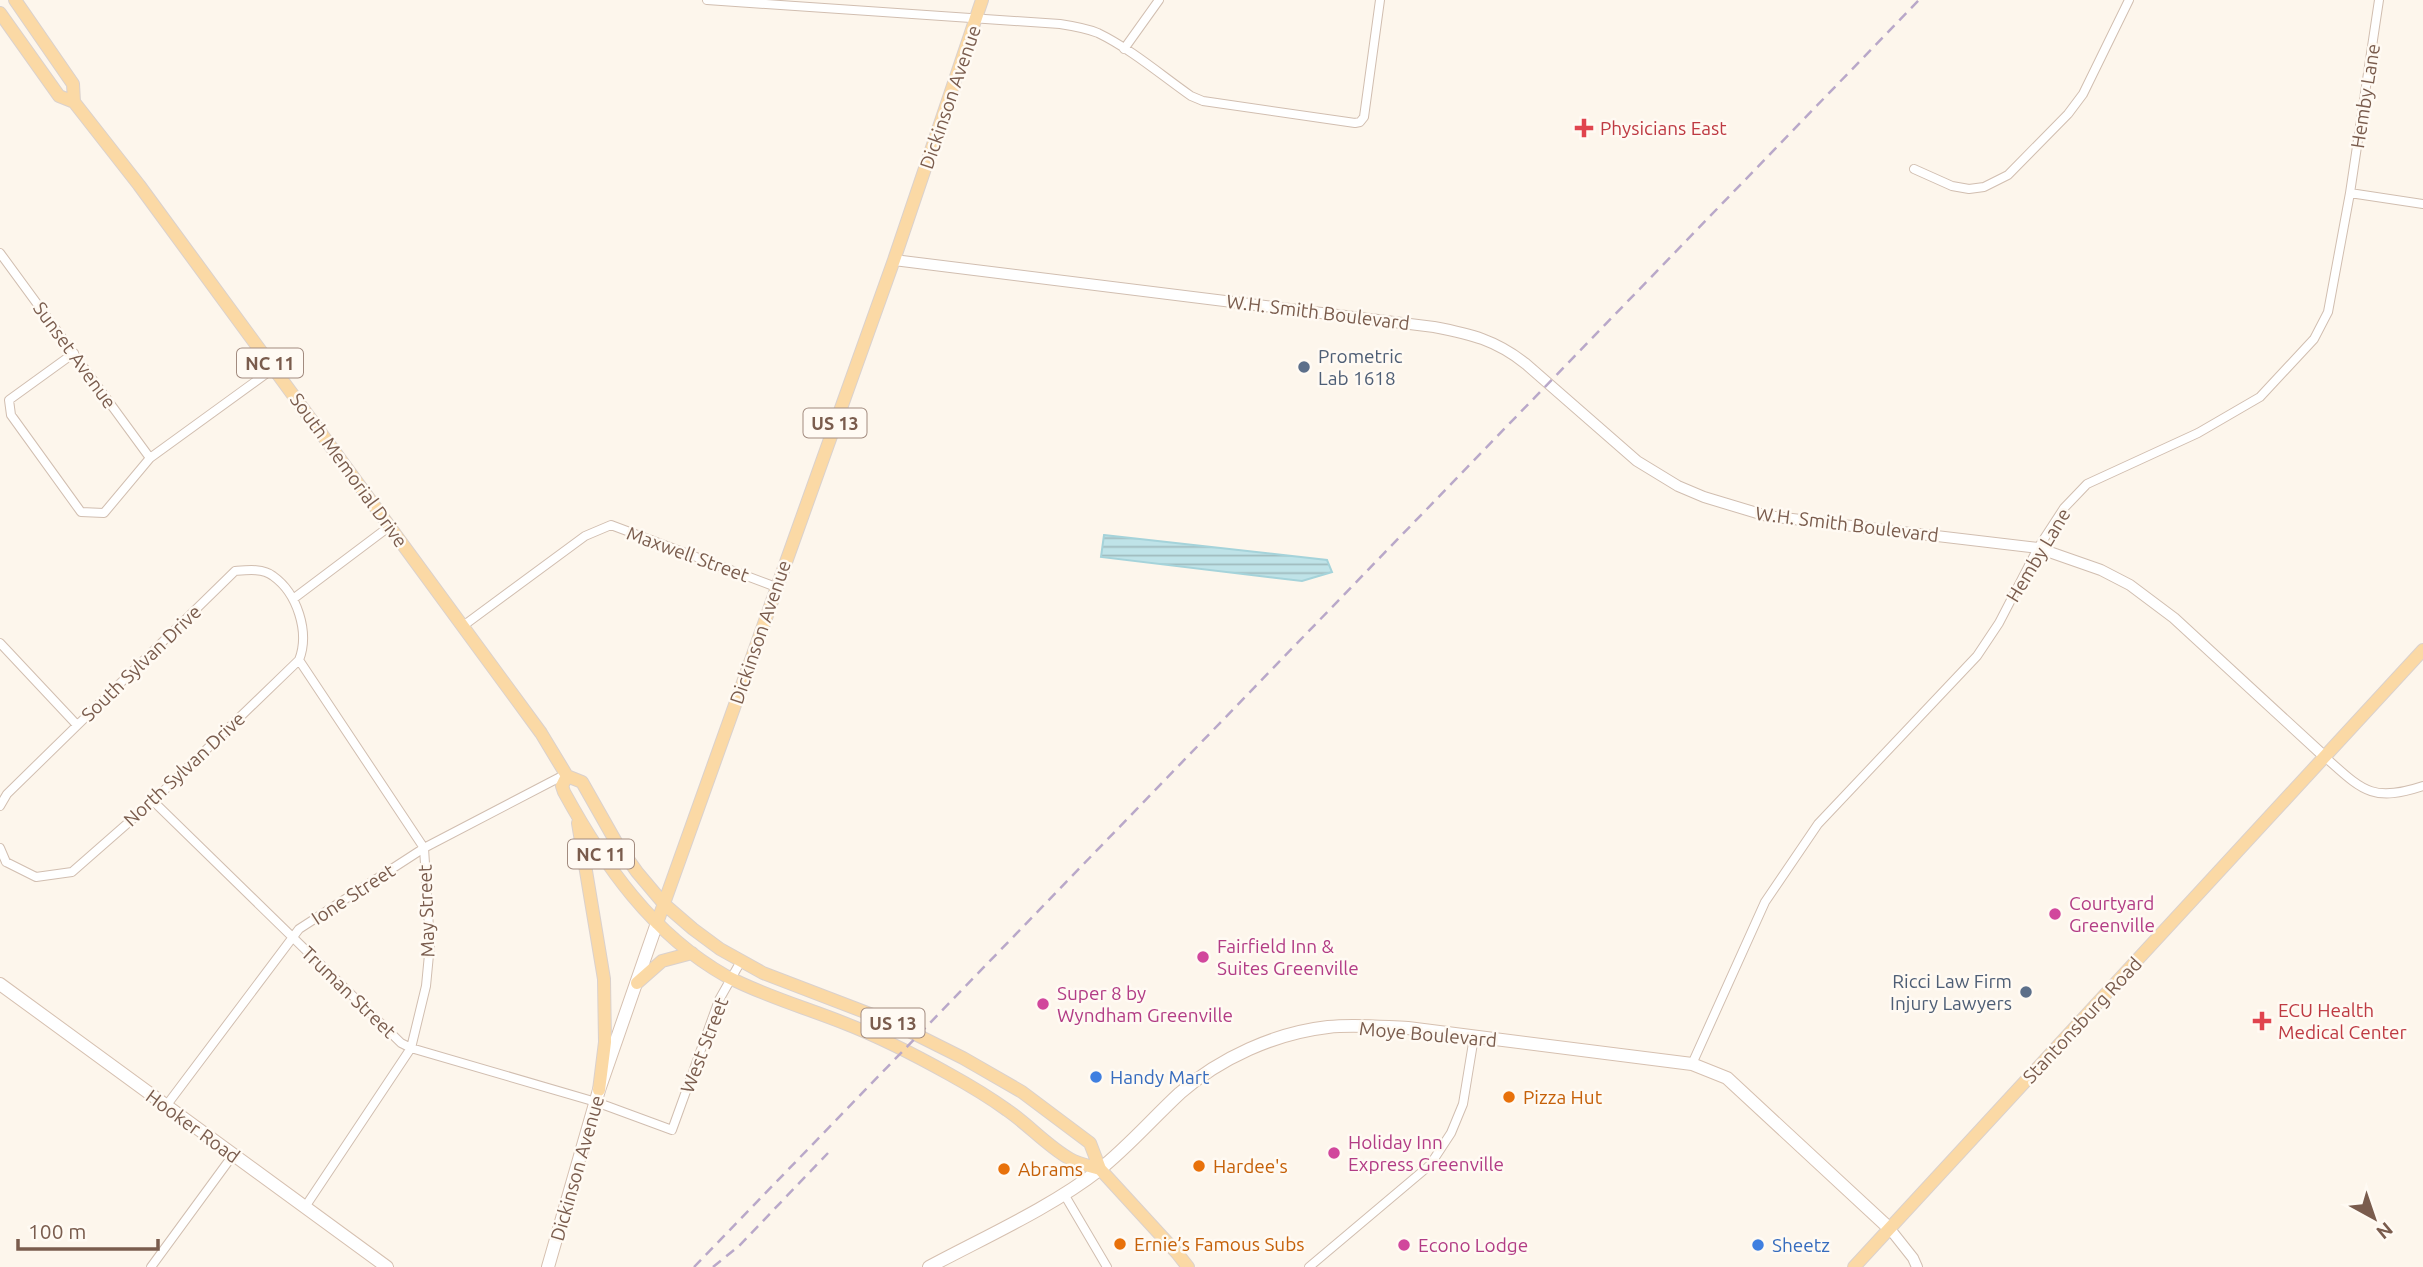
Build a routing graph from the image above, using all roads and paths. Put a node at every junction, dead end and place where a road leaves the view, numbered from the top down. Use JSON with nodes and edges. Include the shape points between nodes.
{"nodes":[{"id":1,"x":15,"y":0,"type":"edge"},
{"id":2,"x":707,"y":0,"type":"edge"},
{"id":3,"x":850,"y":0,"type":"edge"},
{"id":4,"x":982,"y":0,"type":"edge"},
{"id":5,"x":1159,"y":0,"type":"edge"},
{"id":6,"x":1380,"y":0,"type":"edge"},
{"id":7,"x":2129,"y":0,"type":"edge"},
{"id":8,"x":2379,"y":0,"type":"edge"},
{"id":9,"x":849,"y":10,"type":"junction"},
{"id":10,"x":0,"y":13,"type":"edge"},
{"id":11,"x":978,"y":19,"type":"junction"},
{"id":12,"x":1124,"y":49,"type":"junction"},
{"id":13,"x":74,"y":102,"type":"junction"},
{"id":14,"x":1914,"y":169,"type":"dead end"},
{"id":15,"x":2350,"y":193,"type":"junction"},
{"id":16,"x":2423,"y":204,"type":"edge"},
{"id":17,"x":0,"y":253,"type":"edge"},
{"id":18,"x":894,"y":260,"type":"junction"},
{"id":19,"x":74,"y":353,"type":"junction"},
{"id":20,"x":274,"y":368,"type":"junction"},
{"id":21,"x":150,"y":458,"type":"junction"},
{"id":22,"x":390,"y":526,"type":"junction"},
{"id":23,"x":2038,"y":548,"type":"junction"},
{"id":24,"x":776,"y":587,"type":"junction"},
{"id":25,"x":293,"y":599,"type":"junction"},
{"id":26,"x":463,"y":626,"type":"junction"},
{"id":27,"x":0,"y":643,"type":"edge"},
{"id":28,"x":2423,"y":650,"type":"edge"},
{"id":29,"x":299,"y":660,"type":"junction"},
{"id":30,"x":77,"y":724,"type":"junction"},
{"id":31,"x":2325,"y":757,"type":"junction"},
{"id":32,"x":567,"y":775,"type":"junction"},
{"id":33,"x":2423,"y":786,"type":"edge"},
{"id":34,"x":153,"y":801,"type":"junction"},
{"id":35,"x":0,"y":806,"type":"edge"},
{"id":36,"x":577,"y":816,"type":"junction"},
{"id":37,"x":0,"y":848,"type":"edge"},
{"id":38,"x":424,"y":848,"type":"junction"},
{"id":39,"x":6,"y":862,"type":"junction"},
{"id":40,"x":0,"y":870,"type":"edge"},
{"id":41,"x":664,"y":904,"type":"junction"},
{"id":42,"x":657,"y":923,"type":"junction"},
{"id":43,"x":293,"y":937,"type":"junction"},
{"id":44,"x":692,"y":953,"type":"junction"},
{"id":45,"x":741,"y":961,"type":"junction"},
{"id":46,"x":732,"y":979,"type":"junction"},
{"id":47,"x":637,"y":983,"type":"junction"},
{"id":48,"x":0,"y":984,"type":"edge"},
{"id":49,"x":1474,"y":1037,"type":"junction"},
{"id":50,"x":411,"y":1048,"type":"junction"},
{"id":51,"x":1692,"y":1064,"type":"junction"},
{"id":52,"x":598,"y":1096,"type":"junction"},
{"id":53,"x":166,"y":1106,"type":"junction"},
{"id":54,"x":672,"y":1130,"type":"joint"},
{"id":55,"x":233,"y":1155,"type":"junction"},
{"id":56,"x":1100,"y":1170,"type":"junction"},
{"id":57,"x":1064,"y":1194,"type":"junction"},
{"id":58,"x":305,"y":1208,"type":"junction"},
{"id":59,"x":1890,"y":1229,"type":"junction"},
{"id":60,"x":151,"y":1267,"type":"edge"},
{"id":61,"x":387,"y":1267,"type":"edge"},
{"id":62,"x":548,"y":1267,"type":"edge"},
{"id":63,"x":929,"y":1267,"type":"edge"},
{"id":64,"x":1107,"y":1267,"type":"edge"},
{"id":65,"x":1188,"y":1267,"type":"edge"},
{"id":66,"x":1309,"y":1267,"type":"edge"},
{"id":67,"x":1854,"y":1267,"type":"edge"},
{"id":68,"x":1917,"y":1267,"type":"edge"}],
"edges":[{"from":1,"to":13,"type":"main road","name":"South Memorial Drive","number":"NC 11","via":[[73,84]]},
{"from":2,"to":9,"type":"street"},
{"from":3,"to":9,"type":"street"},
{"from":4,"to":11,"type":"main road","name":"Dickinson Avenue","number":"US 13"},
{"from":5,"to":12,"type":"street"},
{"from":6,"to":12,"type":"street","via":[[1360,122],[1203,101]]},
{"from":7,"to":14,"type":"street","via":[[2083,94],[2008,175],[1969,189]]},
{"from":8,"to":15,"type":"street","name":"Hemby Lane"},
{"from":9,"to":11,"type":"street"},
{"from":10,"to":13,"type":"main road","name":"South Memorial Drive","number":"NC 11","via":[[60,96]]},
{"from":11,"to":12,"type":"street","via":[[1084,28]]},
{"from":11,"to":18,"type":"main road","name":"Dickinson Avenue","number":"US 13"},
{"from":13,"to":20,"type":"main road","name":"South Memorial Drive","number":"NC 11"},
{"from":15,"to":16,"type":"street"},
{"from":15,"to":23,"type":"street","name":"Hemby Lane","via":[[2328,312],[2314,339],[2260,397],[2198,433],[2087,484],[2064,508]]},
{"from":17,"to":19,"type":"street","name":"Sunset Avenue"},
{"from":18,"to":23,"type":"street","name":"W.H. Smith Boulevard","via":[[1477,335],[1518,357],[1637,461],[1704,497],[1767,516]]},
{"from":18,"to":24,"type":"main road","name":"Dickinson Avenue","number":"US 13"},
{"from":19,"to":21,"type":"street","name":"Sunset Avenue"},
{"from":19,"to":21,"type":"street","via":[[9,400],[11,415],[81,512],[104,513]]},
{"from":20,"to":21,"type":"street"},
{"from":20,"to":22,"type":"main road","name":"South Memorial Drive","number":"NC 11"},
{"from":22,"to":25,"type":"street"},
{"from":22,"to":26,"type":"main road","name":"South Memorial Drive","number":"NC 11"},
{"from":23,"to":31,"type":"street","name":"W.H. Smith Boulevard","via":[[2130,585],[2200,640]]},
{"from":23,"to":51,"type":"street","name":"Hemby Lane","via":[[1977,656],[1818,824],[1765,902]]},
{"from":24,"to":26,"type":"street","name":"Maxwell Street","via":[[611,525],[584,536]]},
{"from":24,"to":41,"type":"main road","name":"Dickinson Avenue","number":"US 13"},
{"from":25,"to":29,"type":"street","via":[[303,634]]},
{"from":25,"to":30,"type":"street","name":"South Sylvan Drive","via":[[272,575],[254,570],[235,572]]},
{"from":26,"to":32,"type":"main road","name":"South Memorial Drive","number":"NC 11"},
{"from":27,"to":30,"type":"street"},
{"from":28,"to":31,"type":"main road","name":"Stantonsburg Road"},
{"from":29,"to":34,"type":"street","name":"North Sylvan Drive"},
{"from":29,"to":38,"type":"street","name":"May Street"},
{"from":30,"to":35,"type":"street","name":"South Sylvan Drive"},
{"from":31,"to":33,"type":"street","via":[[2374,793],[2403,793]]},
{"from":31,"to":59,"type":"main road","name":"Stantonsburg Road"},
{"from":32,"to":36,"type":"main road","name":"South Memorial Drive","number":"NC 11","via":[[562,786]]},
{"from":32,"to":38,"type":"street","name":"Ione Street"},
{"from":32,"to":41,"type":"main road","name":"South Memorial Drive","number":"NC 11","via":[[582,782],[620,849]]},
{"from":34,"to":39,"type":"street","name":"North Sylvan Drive","via":[[72,872],[36,877]]},
{"from":34,"to":43,"type":"street","name":"Truman Street"},
{"from":36,"to":42,"type":"main road","name":"South Memorial Drive","number":"NC 11","via":[[613,873]]},
{"from":36,"to":52,"type":"main road","via":[[604,979],[605,1042]]},
{"from":37,"to":39,"type":"street"},
{"from":38,"to":43,"type":"street","name":"Ione Street"},
{"from":38,"to":50,"type":"street","name":"May Street","via":[[430,944],[426,986]]},
{"from":39,"to":40,"type":"street"},
{"from":41,"to":42,"type":"main road","name":"Dickinson Avenue","number":"US 13"},
{"from":41,"to":45,"type":"main road","name":"South Memorial Drive","number":"US 13"},
{"from":42,"to":44,"type":"main road","name":"South Memorial Drive","number":"US 13"},
{"from":42,"to":47,"type":"main road","name":"Dickinson Avenue"},
{"from":43,"to":50,"type":"street","name":"Truman Street"},
{"from":43,"to":53,"type":"street","name":"Ione Street"},
{"from":44,"to":46,"type":"main road","name":"South Memorial Drive","number":"US 13"},
{"from":44,"to":47,"type":"main road","via":[[662,961]]},
{"from":45,"to":46,"type":"street","name":"West Street"},
{"from":45,"to":56,"type":"main road","name":"South Memorial Drive","number":"US 13","via":[[891,1022],[998,1077],[1090,1143]]},
{"from":46,"to":54,"type":"street","name":"West Street","via":[[715,1009]]},
{"from":46,"to":56,"type":"main road","name":"South Memorial Drive","number":"US 13","via":[[904,1050],[1007,1110],[1071,1160]]},
{"from":47,"to":52,"type":"main road","name":"Dickinson Avenue"},
{"from":48,"to":53,"type":"main road","name":"Hooker Road"},
{"from":49,"to":51,"type":"main road","name":"Moye Boulevard"},
{"from":49,"to":56,"type":"main road","name":"Moye Boulevard","via":[[1363,1026],[1328,1027],[1265,1042],[1203,1075]]},
{"from":49,"to":66,"type":"street","via":[[1463,1104],[1430,1165]]},
{"from":50,"to":52,"type":"street","name":"Truman Street"},
{"from":50,"to":58,"type":"street","name":"May Street"},
{"from":51,"to":59,"type":"main road","name":"Moye Boulevard","via":[[1727,1078]]},
{"from":52,"to":54,"type":"street","name":"Truman Street"},
{"from":52,"to":62,"type":"main road","name":"Dickinson Avenue"},
{"from":53,"to":55,"type":"main road","name":"Hooker Road"},
{"from":55,"to":58,"type":"main road","name":"Hooker Road"},
{"from":55,"to":60,"type":"street"},
{"from":56,"to":57,"type":"main road","name":"Moye Boulevard"},
{"from":56,"to":65,"type":"main road","name":"South Memorial Drive","number":"US 13"},
{"from":57,"to":63,"type":"main road","name":"Moye Boulevard"},
{"from":57,"to":64,"type":"street"},
{"from":58,"to":61,"type":"main road","name":"Hooker Road"},
{"from":59,"to":67,"type":"main road","name":"Stantonsburg Road"},
{"from":59,"to":68,"type":"street","name":"Moye Boulevard"}]}
